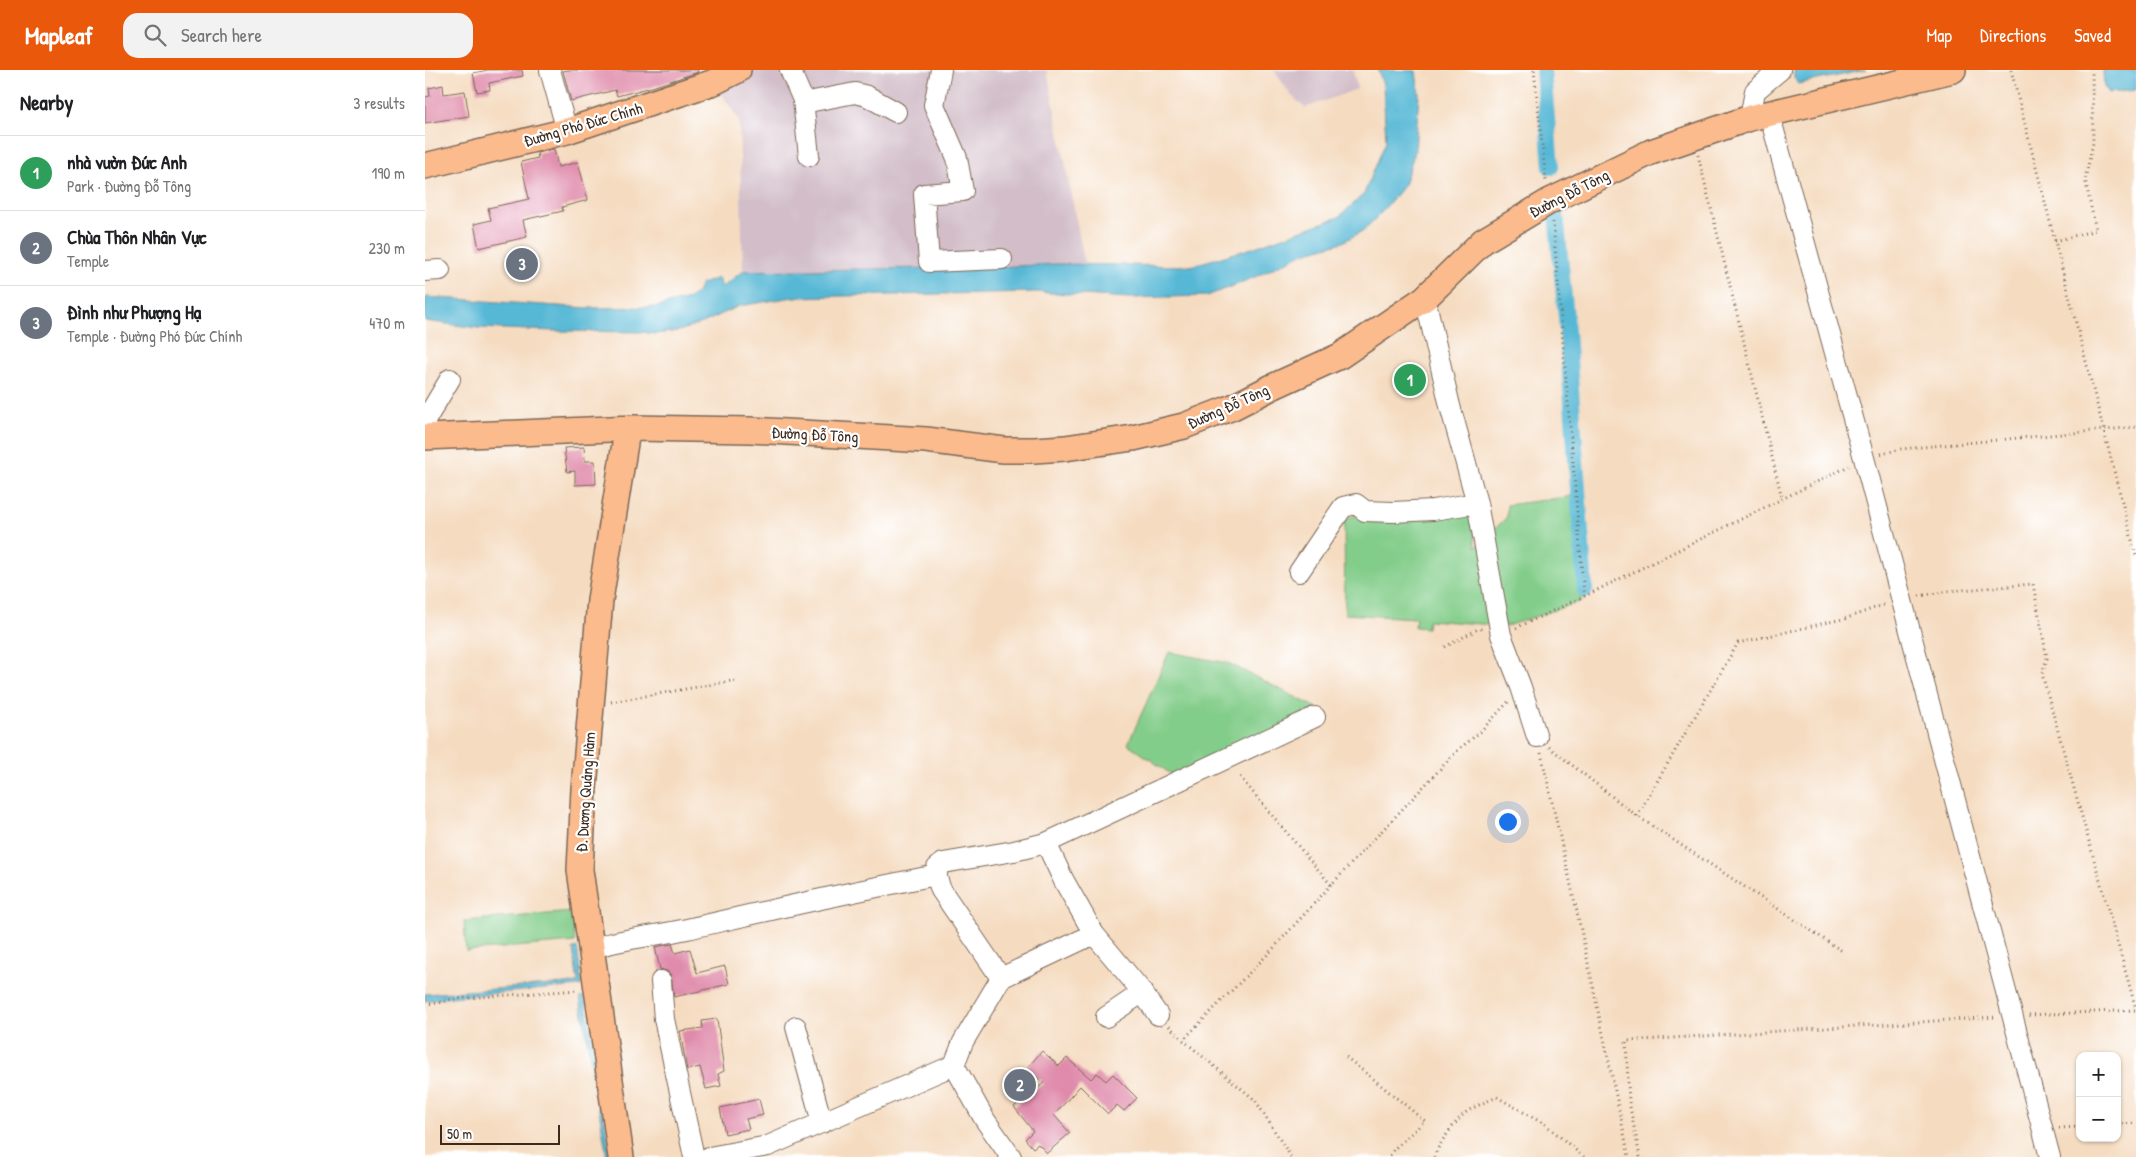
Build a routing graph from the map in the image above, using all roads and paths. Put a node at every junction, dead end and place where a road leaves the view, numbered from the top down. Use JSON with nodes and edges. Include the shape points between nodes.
{"nodes":[{"id":1,"x":550,"y":70,"type":"edge"},
{"id":2,"x":738,"y":70,"type":"edge"},
{"id":3,"x":790,"y":70,"type":"edge"},
{"id":4,"x":941,"y":70,"type":"edge"},
{"id":5,"x":1534,"y":70,"type":"edge"},
{"id":6,"x":1781,"y":70,"type":"edge"},
{"id":7,"x":1953,"y":70,"type":"edge"},
{"id":8,"x":2011,"y":70,"type":"edge"},
{"id":9,"x":2092,"y":70,"type":"edge"},
{"id":10,"x":803,"y":103,"type":"junction"},
{"id":11,"x":882,"y":104,"type":"dead end"},
{"id":12,"x":1759,"y":115,"type":"junction"},
{"id":13,"x":567,"y":131,"type":"junction"},
{"id":14,"x":1694,"y":137,"type":"junction"},
{"id":15,"x":809,"y":156,"type":"dead end"},
{"id":16,"x":425,"y":166,"type":"edge"},
{"id":17,"x":1549,"y":201,"type":"junction"},
{"id":18,"x":2055,"y":241,"type":"junction"},
{"id":19,"x":1002,"y":259,"type":"dead end"},
{"id":20,"x":1425,"y":298,"type":"junction"},
{"id":21,"x":450,"y":379,"type":"dead end"},
{"id":22,"x":425,"y":421,"type":"edge"},
{"id":23,"x":2136,"y":427,"type":"edge"},
{"id":24,"x":633,"y":428,"type":"junction"},
{"id":25,"x":2104,"y":430,"type":"junction"},
{"id":26,"x":425,"y":437,"type":"edge"},
{"id":27,"x":1864,"y":458,"type":"junction"},
{"id":28,"x":1782,"y":498,"type":"junction"},
{"id":29,"x":1477,"y":503,"type":"junction"},
{"id":30,"x":2136,"y":553,"type":"edge"},
{"id":31,"x":1299,"y":572,"type":"dead end"},
{"id":32,"x":1584,"y":596,"type":"junction"},
{"id":33,"x":1902,"y":598,"type":"junction"},
{"id":34,"x":1501,"y":635,"type":"junction"},
{"id":35,"x":1445,"y":647,"type":"dead end"},
{"id":36,"x":737,"y":680,"type":"dead end"},
{"id":37,"x":1521,"y":687,"type":"junction"},
{"id":38,"x":591,"y":705,"type":"junction"},
{"id":39,"x":1315,"y":717,"type":"dead end"},
{"id":40,"x":1537,"y":737,"type":"junction"},
{"id":41,"x":1240,"y":777,"type":"dead end"},
{"id":42,"x":1637,"y":816,"type":"junction"},
{"id":43,"x":1045,"y":843,"type":"junction"},
{"id":44,"x":937,"y":875,"type":"junction"},
{"id":45,"x":1331,"y":885,"type":"junction"},
{"id":46,"x":1095,"y":934,"type":"junction"},
{"id":47,"x":590,"y":949,"type":"junction"},
{"id":48,"x":1843,"y":951,"type":"dead end"},
{"id":49,"x":1001,"y":978,"type":"junction"},
{"id":50,"x":661,"y":981,"type":"dead end"},
{"id":51,"x":596,"y":989,"type":"junction"},
{"id":52,"x":1143,"y":992,"type":"junction"},
{"id":53,"x":425,"y":1004,"type":"edge"},
{"id":54,"x":2136,"y":1009,"type":"edge"},
{"id":55,"x":1158,"y":1015,"type":"dead end"},
{"id":56,"x":2013,"y":1016,"type":"junction"},
{"id":57,"x":1106,"y":1017,"type":"dead end"},
{"id":58,"x":796,"y":1027,"type":"dead end"},
{"id":59,"x":1346,"y":1057,"type":"dead end"},
{"id":60,"x":954,"y":1065,"type":"junction"},
{"id":61,"x":2136,"y":1123,"type":"edge"},
{"id":62,"x":822,"y":1124,"type":"junction"},
{"id":63,"x":2121,"y":1124,"type":"edge"},
{"id":64,"x":769,"y":1152,"type":"edge"},
{"id":65,"x":621,"y":1157,"type":"edge"},
{"id":66,"x":693,"y":1157,"type":"edge"},
{"id":67,"x":709,"y":1157,"type":"edge"},
{"id":68,"x":1011,"y":1157,"type":"edge"},
{"id":69,"x":1291,"y":1157,"type":"edge"},
{"id":70,"x":1389,"y":1157,"type":"edge"},
{"id":71,"x":1435,"y":1157,"type":"edge"},
{"id":72,"x":1584,"y":1157,"type":"edge"},
{"id":73,"x":1629,"y":1157,"type":"edge"},
{"id":74,"x":1640,"y":1157,"type":"edge"},
{"id":75,"x":2050,"y":1157,"type":"edge"}],
"edges":[{"from":1,"to":13,"type":"street"},
{"from":2,"to":13,"type":"main road","name":"Đường Phó Đức Chính","via":[[714,82]]},
{"from":3,"to":10,"type":"street"},
{"from":4,"to":19,"type":"street","via":[[934,105],[957,158],[963,191],[924,194],[929,262]]},
{"from":5,"to":17,"type":"path"},
{"from":6,"to":12,"type":"street","via":[[1755,91]]},
{"from":7,"to":12,"type":"main road","name":"Đường Đỗ Tông"},
{"from":8,"to":18,"type":"path"},
{"from":9,"to":18,"type":"path","via":[[2093,143],[2085,179],[2097,230]]},
{"from":10,"to":11,"type":"street","via":[[855,93]]},
{"from":10,"to":15,"type":"street"},
{"from":12,"to":14,"type":"main road","name":"Đường Đỗ Tông"},
{"from":12,"to":27,"type":"street"},
{"from":13,"to":16,"type":"main road","name":"Đường Phó Đức Chính"},
{"from":14,"to":17,"type":"main road","name":"Đường Đỗ Tông","via":[[1651,152]]},
{"from":14,"to":28,"type":"path"},
{"from":17,"to":20,"type":"main road","name":"Đường Đỗ Tông","via":[[1483,241]]},
{"from":17,"to":32,"type":"path"},
{"from":18,"to":25,"type":"path"},
{"from":20,"to":24,"type":"main road","name":"Đường Đỗ Tông","via":[[1340,356],[1233,407],[1184,426],[1133,438],[1065,448],[1004,450],[927,440],[781,431]]},
{"from":20,"to":29,"type":"street"},
{"from":21,"to":22,"type":"street"},
{"from":23,"to":25,"type":"path"},
{"from":24,"to":26,"type":"main road","name":"Đường Đỗ Tông"},
{"from":24,"to":38,"type":"main road","name":"Đ. Dương Quảng Hàm","via":[[626,437],[611,526],[600,600]]},
{"from":25,"to":27,"type":"path","via":[[1901,449]]},
{"from":25,"to":30,"type":"path"},
{"from":27,"to":28,"type":"path"},
{"from":27,"to":33,"type":"street"},
{"from":28,"to":32,"type":"path"},
{"from":29,"to":31,"type":"street","via":[[1393,512],[1365,511],[1352,499],[1343,507]]},
{"from":29,"to":34,"type":"street"},
{"from":32,"to":34,"type":"path"},
{"from":33,"to":42,"type":"path","via":[[1847,618],[1738,643]]},
{"from":33,"to":54,"type":"path","via":[[2033,584],[2047,658],[2042,674]]},
{"from":33,"to":56,"type":"street"},
{"from":34,"to":35,"type":"path","via":[[1492,630],[1478,629]]},
{"from":34,"to":37,"type":"street"},
{"from":36,"to":38,"type":"path"},
{"from":37,"to":40,"type":"street"},
{"from":37,"to":45,"type":"path"},
{"from":38,"to":47,"type":"main road","name":"Đ. Dương Quảng Hàm","via":[[580,870]]},
{"from":39,"to":43,"type":"street"},
{"from":40,"to":42,"type":"path"},
{"from":40,"to":73,"type":"path"},
{"from":41,"to":45,"type":"path"},
{"from":42,"to":48,"type":"path"},
{"from":43,"to":44,"type":"street","via":[[943,863],[937,868]]},
{"from":43,"to":46,"type":"street"},
{"from":44,"to":47,"type":"street","via":[[669,933],[606,943]]},
{"from":44,"to":49,"type":"street","via":[[941,890]]},
{"from":45,"to":69,"type":"path","via":[[1269,954],[1183,1040],[1255,1100]]},
{"from":46,"to":49,"type":"street"},
{"from":46,"to":52,"type":"street"},
{"from":47,"to":51,"type":"main road","name":"Đ. Dương Quảng Hàm"},
{"from":49,"to":60,"type":"street","via":[[963,1042]]},
{"from":50,"to":66,"type":"street","via":[[664,1018]]},
{"from":51,"to":53,"type":"path","via":[[453,999]]},
{"from":51,"to":65,"type":"main road","name":"Đ. Dương Quảng Hàm"},
{"from":52,"to":55,"type":"street"},
{"from":52,"to":57,"type":"street"},
{"from":54,"to":56,"type":"path"},
{"from":56,"to":74,"type":"path","via":[[1626,1041],[1629,1102]]},
{"from":56,"to":75,"type":"street"},
{"from":58,"to":62,"type":"street"},
{"from":59,"to":70,"type":"path","via":[[1425,1121]]},
{"from":60,"to":62,"type":"street"},
{"from":60,"to":68,"type":"street","via":[[985,1120]]},
{"from":61,"to":63,"type":"path"},
{"from":62,"to":64,"type":"street"},
{"from":64,"to":67,"type":"street"},
{"from":71,"to":72,"type":"path","via":[[1463,1114],[1497,1097],[1546,1125]]}]}
